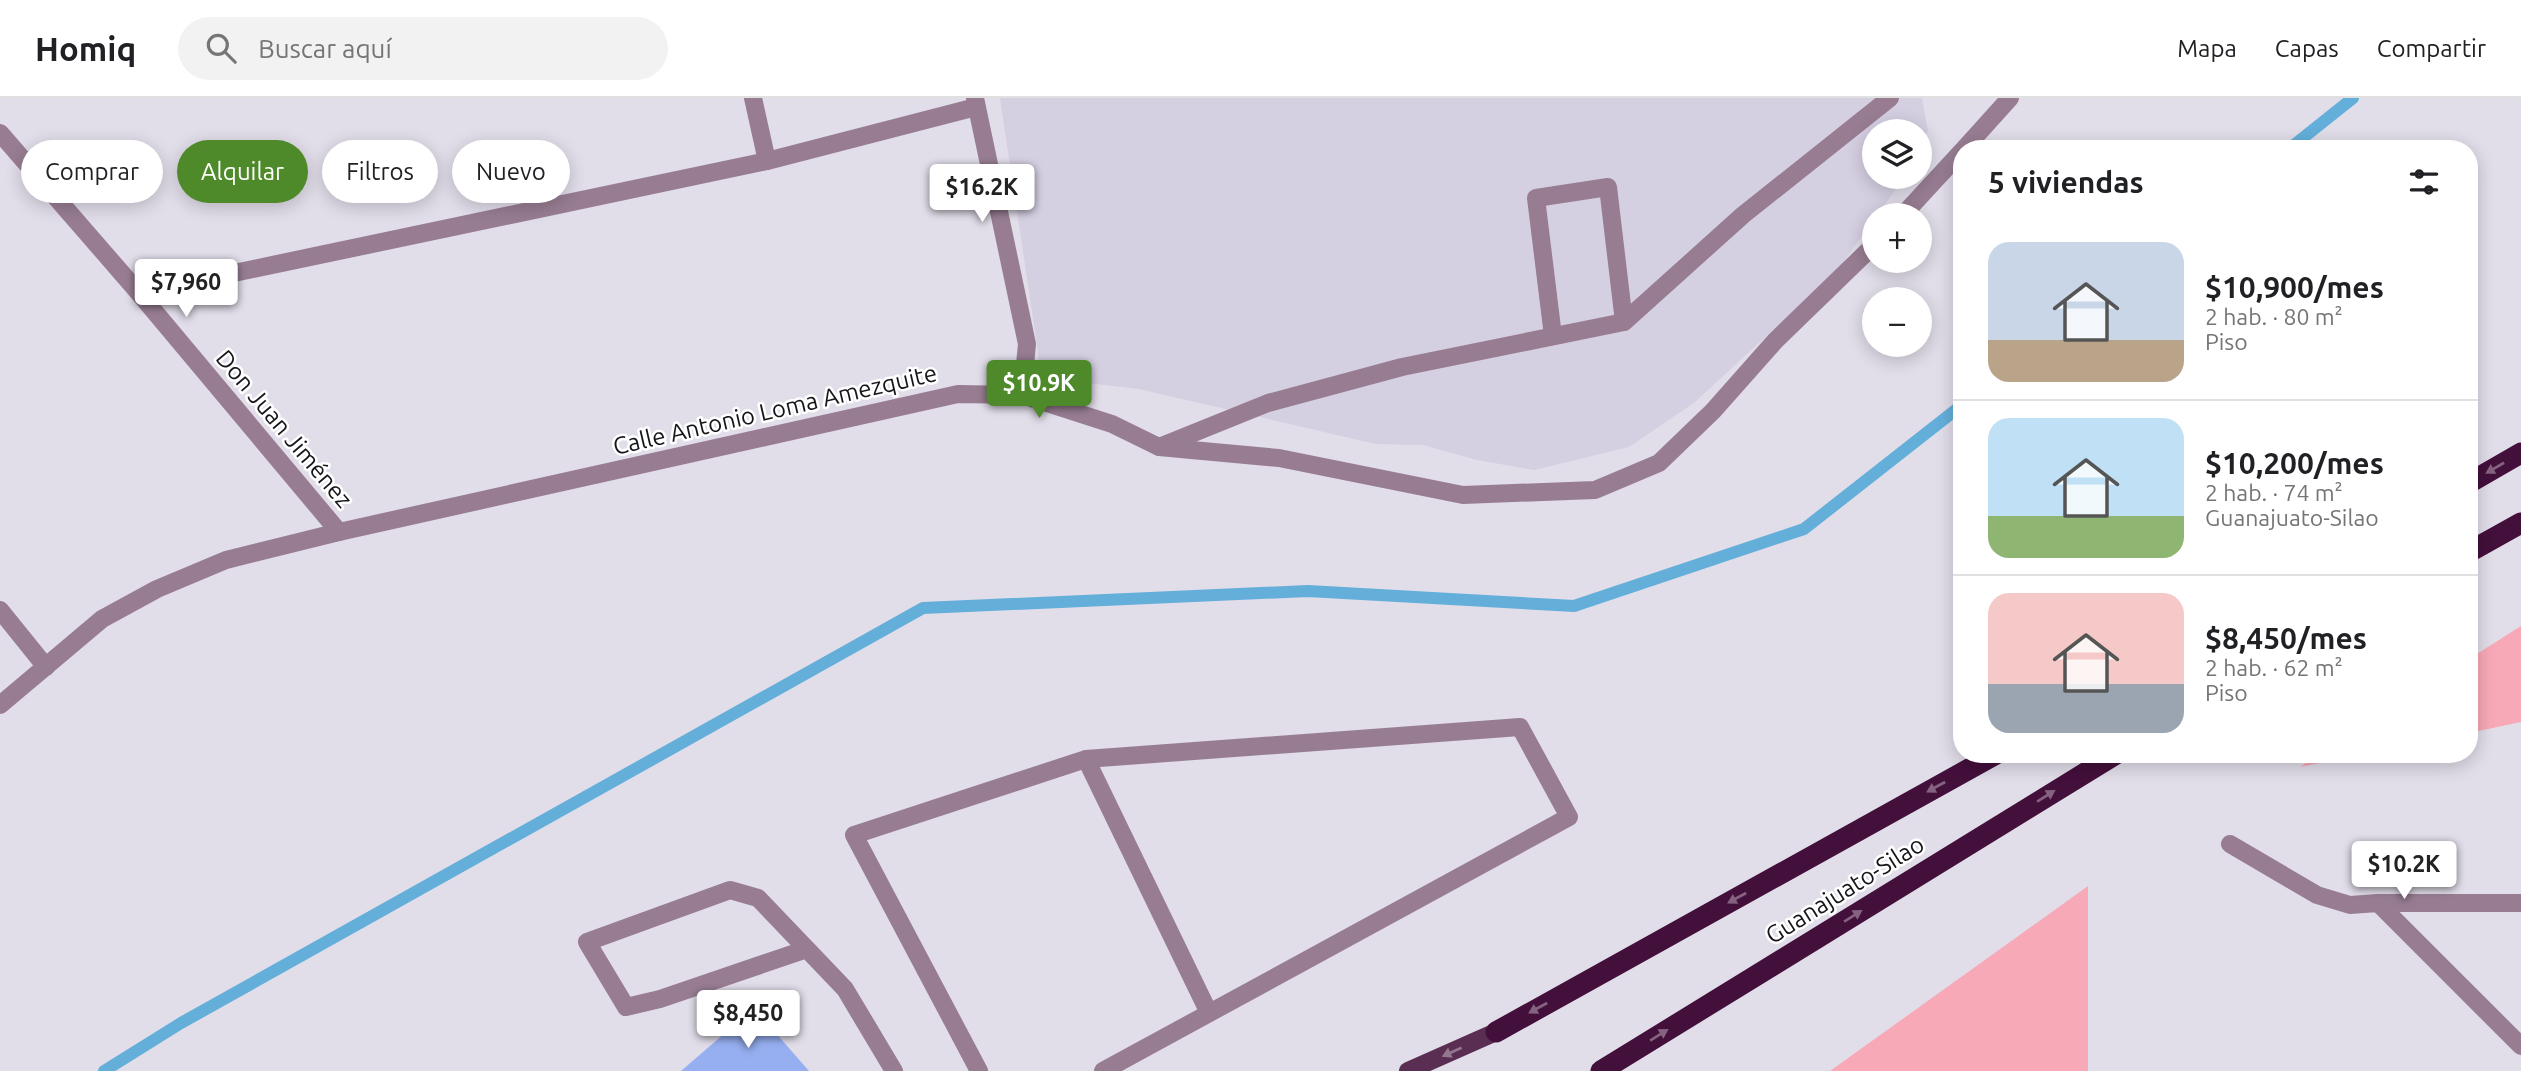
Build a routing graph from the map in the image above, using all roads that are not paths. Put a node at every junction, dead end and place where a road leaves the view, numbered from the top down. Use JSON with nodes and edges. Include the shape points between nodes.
{"nodes":[{"id":1,"x":753,"y":98,"type":"edge"},
{"id":2,"x":1890,"y":98,"type":"edge"},
{"id":3,"x":2010,"y":98,"type":"edge"},
{"id":4,"x":976,"y":102,"type":"edge"},
{"id":5,"x":0,"y":134,"type":"edge"},
{"id":6,"x":1972,"y":140,"type":"edge"},
{"id":7,"x":767,"y":161,"type":"junction"},
{"id":8,"x":1953,"y":161,"type":"edge"},
{"id":9,"x":1914,"y":203,"type":"edge"},
{"id":10,"x":1862,"y":257,"type":"edge"},
{"id":11,"x":139,"y":293,"type":"junction"},
{"id":12,"x":1624,"y":322,"type":"junction"},
{"id":13,"x":1553,"y":336,"type":"junction"},
{"id":14,"x":1022,"y":395,"type":"junction"},
{"id":15,"x":1159,"y":447,"type":"junction"},
{"id":16,"x":2521,"y":453,"type":"edge"},
{"id":17,"x":2478,"y":478,"type":"edge"},
{"id":18,"x":2521,"y":523,"type":"edge"},
{"id":19,"x":339,"y":532,"type":"junction"},
{"id":20,"x":2478,"y":547,"type":"edge"},
{"id":21,"x":0,"y":610,"type":"edge"},
{"id":22,"x":46,"y":667,"type":"junction"},
{"id":23,"x":0,"y":705,"type":"edge"},
{"id":24,"x":1086,"y":759,"type":"junction"},
{"id":25,"x":1980,"y":763,"type":"edge"},
{"id":26,"x":2101,"y":763,"type":"edge"},
{"id":27,"x":2230,"y":844,"type":"dead end"},
{"id":28,"x":2378,"y":903,"type":"junction"},
{"id":29,"x":2521,"y":903,"type":"edge"},
{"id":30,"x":807,"y":949,"type":"junction"},
{"id":31,"x":1209,"y":1013,"type":"junction"},
{"id":32,"x":1496,"y":1032,"type":"joint"},
{"id":33,"x":2521,"y":1046,"type":"edge"},
{"id":34,"x":894,"y":1071,"type":"edge"},
{"id":35,"x":979,"y":1071,"type":"edge"},
{"id":36,"x":1103,"y":1071,"type":"edge"},
{"id":37,"x":1408,"y":1071,"type":"edge"},
{"id":38,"x":1601,"y":1071,"type":"edge"}],
"edges":[{"from":1,"to":7,"type":"street"},
{"from":2,"to":12,"type":"street","via":[[1743,215]]},
{"from":3,"to":6,"type":"street"},
{"from":4,"to":7,"type":"street"},
{"from":4,"to":14,"type":"street","via":[[1027,344]]},
{"from":5,"to":11,"type":"street","name":"Don Juan Jiménez"},
{"from":7,"to":11,"type":"street"},
{"from":8,"to":9,"type":"street"},
{"from":10,"to":15,"type":"street","name":"Calle Antonio Loma Amezquite","via":[[1659,464],[1595,490],[1463,495],[1279,458]]},
{"from":11,"to":19,"type":"street","name":"Don Juan Jiménez"},
{"from":12,"to":13,"type":"street"},
{"from":12,"to":13,"type":"street","via":[[1608,187],[1536,198]]},
{"from":13,"to":15,"type":"street","via":[[1402,367],[1268,403]]},
{"from":14,"to":15,"type":"street","name":"Calle Antonio Loma Amezquite","via":[[1112,424]]},
{"from":14,"to":19,"type":"street","name":"Calle Antonio Loma Amezquite","via":[[958,394]]},
{"from":16,"to":17,"type":"highway","one_way":true},
{"from":18,"to":20,"type":"highway"},
{"from":19,"to":22,"type":"street","name":"Calle Antonio Loma Amezquite","via":[[226,560],[157,589],[103,619]]},
{"from":21,"to":22,"type":"street"},
{"from":22,"to":23,"type":"street","name":"Calle Antonio Loma Amezquite"},
{"from":24,"to":31,"type":"street"},
{"from":24,"to":31,"type":"street","via":[[1520,727],[1569,817]]},
{"from":24,"to":35,"type":"street","via":[[854,835]]},
{"from":25,"to":32,"type":"highway","name":"Guanajuato-Silao","one_way":true},
{"from":38,"to":26,"type":"highway","name":"Guanajuato-Silao","one_way":true},
{"from":27,"to":28,"type":"street","via":[[2317,895],[2350,905]]},
{"from":28,"to":29,"type":"street"},
{"from":28,"to":33,"type":"street"},
{"from":30,"to":30,"type":"street","via":[[626,1007],[587,942],[730,890],[758,898]]},
{"from":30,"to":34,"type":"street","via":[[845,989]]},
{"from":31,"to":36,"type":"street"},
{"from":32,"to":37,"type":"main road","one_way":true}]}
